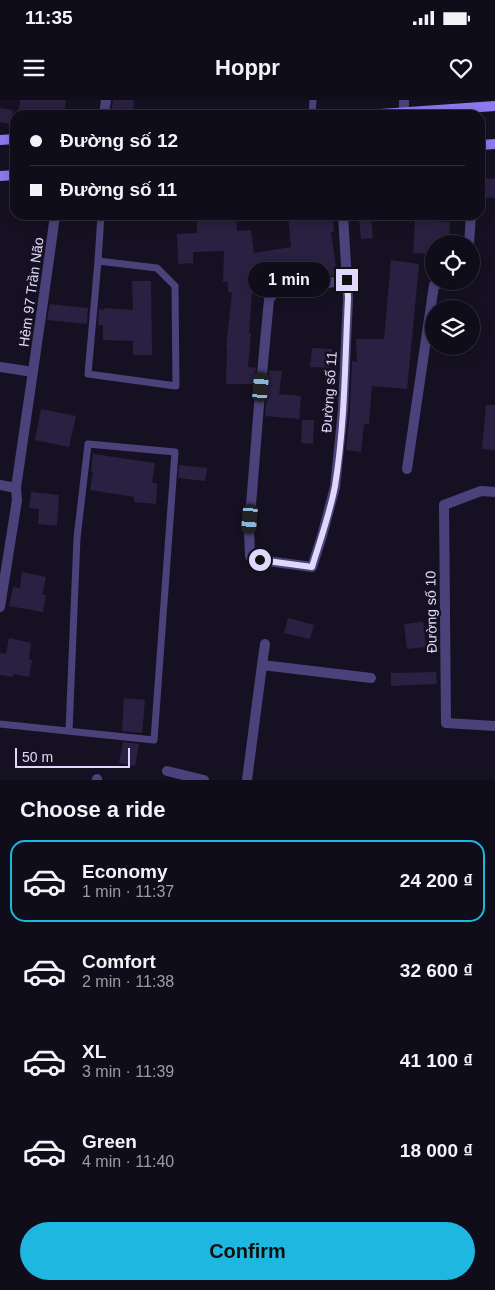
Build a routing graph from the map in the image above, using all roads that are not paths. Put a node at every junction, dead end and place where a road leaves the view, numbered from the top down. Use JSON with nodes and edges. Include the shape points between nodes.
{"nodes":[{"id":1,"x":495,"y":106,"type":"edge"},
{"id":2,"x":476,"y":110,"type":"edge"},
{"id":3,"x":55,"y":220,"type":"edge"},
{"id":4,"x":101,"y":220,"type":"edge"},
{"id":5,"x":343,"y":220,"type":"edge"},
{"id":6,"x":471,"y":220,"type":"edge"},
{"id":7,"x":470,"y":235,"type":"edge"},
{"id":8,"x":98,"y":261,"type":"junction"},
{"id":9,"x":347,"y":280,"type":"junction"},
{"id":10,"x":433,"y":290,"type":"edge"},
{"id":11,"x":0,"y":367,"type":"edge"},
{"id":12,"x":33,"y":372,"type":"junction"},
{"id":13,"x":407,"y":469,"type":"dead end"},
{"id":14,"x":0,"y":486,"type":"edge"},
{"id":15,"x":16,"y":488,"type":"junction"},
{"id":16,"x":495,"y":492,"type":"edge"},
{"id":17,"x":0,"y":607,"type":"edge"},
{"id":18,"x":264,"y":644,"type":"dead end"},
{"id":19,"x":262,"y":665,"type":"junction"},
{"id":20,"x":372,"y":678,"type":"dead end"},
{"id":21,"x":0,"y":724,"type":"edge"},
{"id":22,"x":495,"y":726,"type":"edge"},
{"id":23,"x":69,"y":731,"type":"junction"},
{"id":24,"x":167,"y":772,"type":"dead end"},
{"id":25,"x":204,"y":780,"type":"edge"},
{"id":26,"x":247,"y":780,"type":"edge"}],
"edges":[{"from":1,"to":2,"type":"main road"},
{"from":3,"to":12,"type":"street","name":"Hẻm 97 Trần Não"},
{"from":4,"to":8,"type":"lane"},
{"from":5,"to":9,"type":"street","name":"Đường số 11"},
{"from":6,"to":7,"type":"street"},
{"from":8,"to":8,"type":"lane","via":[[88,374],[176,386],[175,286],[157,268]]},
{"from":9,"to":9,"type":"street","name":"Đường số 11","via":[[343,410],[334,488],[322,536],[312,567],[260,560],[250,556],[249,530],[269,300],[274,291]]},
{"from":10,"to":13,"type":"street"},
{"from":11,"to":12,"type":"street"},
{"from":12,"to":15,"type":"street","name":"Hẻm 97 Trần Não"},
{"from":14,"to":15,"type":"street"},
{"from":15,"to":17,"type":"street","name":"Hẻm 97 Trần Não","via":[[17,500]]},
{"from":16,"to":22,"type":"street","name":"Đường số 10","via":[[481,491],[444,504],[446,723]]},
{"from":18,"to":19,"type":"street"},
{"from":19,"to":20,"type":"street"},
{"from":19,"to":26,"type":"street"},
{"from":21,"to":23,"type":"lane"},
{"from":23,"to":23,"type":"lane","via":[[77,538],[88,444],[175,452],[154,740]]},
{"from":24,"to":25,"type":"street"}]}
